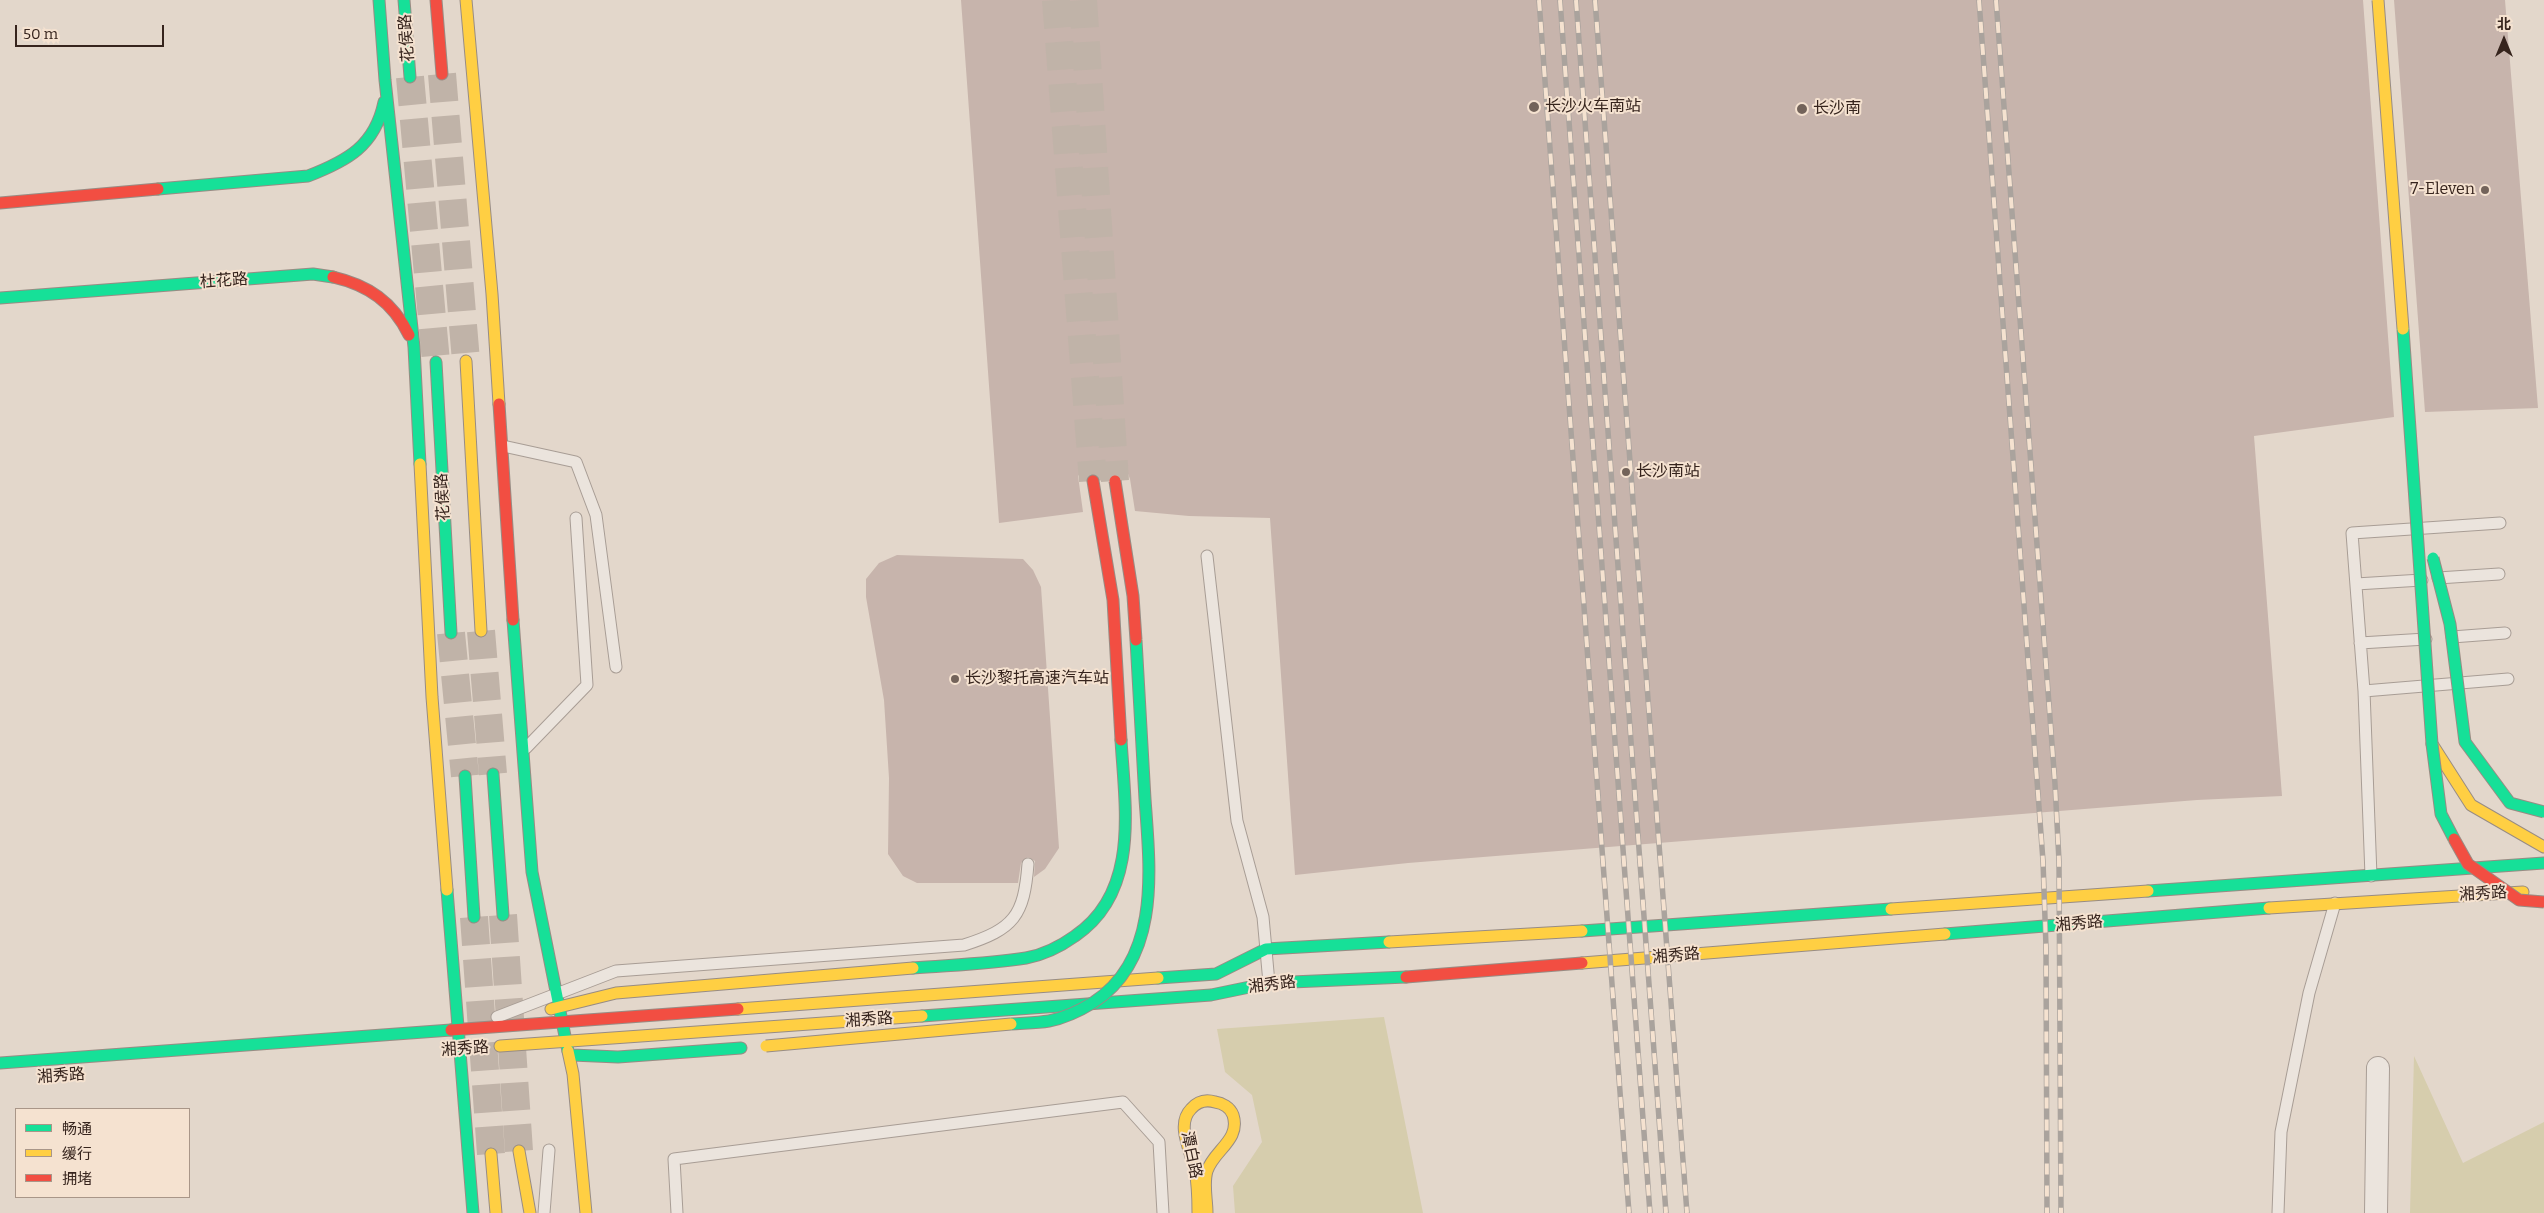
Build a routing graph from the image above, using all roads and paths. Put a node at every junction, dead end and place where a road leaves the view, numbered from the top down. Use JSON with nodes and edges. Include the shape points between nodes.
{"nodes":[{"id":1,"x":380,"y":0,"type":"edge"},
{"id":2,"x":404,"y":0,"type":"edge"},
{"id":3,"x":436,"y":0,"type":"edge"},
{"id":4,"x":466,"y":0,"type":"edge"},
{"id":5,"x":2378,"y":0,"type":"edge"},
{"id":6,"x":442,"y":74,"type":"tunnel mouth"},
{"id":7,"x":410,"y":77,"type":"tunnel mouth"},
{"id":8,"x":385,"y":80,"type":"junction"},
{"id":9,"x":0,"y":203,"type":"edge"},
{"id":10,"x":0,"y":298,"type":"edge"},
{"id":11,"x":414,"y":348,"type":"junction"},
{"id":12,"x":466,"y":361,"type":"tunnel mouth"},
{"id":13,"x":436,"y":362,"type":"tunnel mouth"},
{"id":14,"x":503,"y":446,"type":"junction"},
{"id":15,"x":1093,"y":481,"type":"tunnel mouth"},
{"id":16,"x":1115,"y":481,"type":"tunnel mouth"},
{"id":17,"x":2415,"y":489,"type":"junction"},
{"id":18,"x":576,"y":518,"type":"dead end"},
{"id":19,"x":2500,"y":523,"type":"dead end"},
{"id":20,"x":1207,"y":556,"type":"dead end"},
{"id":21,"x":2499,"y":574,"type":"dead end"},
{"id":22,"x":2356,"y":584,"type":"junction"},
{"id":23,"x":481,"y":631,"type":"tunnel mouth"},
{"id":24,"x":451,"y":633,"type":"tunnel mouth"},
{"id":25,"x":2505,"y":633,"type":"dead end"},
{"id":26,"x":2360,"y":643,"type":"junction"},
{"id":27,"x":616,"y":667,"type":"dead end"},
{"id":28,"x":2508,"y":678,"type":"dead end"},
{"id":29,"x":2364,"y":691,"type":"junction"},
{"id":30,"x":2432,"y":744,"type":"junction"},
{"id":31,"x":522,"y":751,"type":"junction"},
{"id":32,"x":493,"y":774,"type":"tunnel mouth"},
{"id":33,"x":465,"y":776,"type":"tunnel mouth"},
{"id":34,"x":2544,"y":812,"type":"edge"},
{"id":35,"x":2544,"y":847,"type":"edge"},
{"id":36,"x":2544,"y":863,"type":"edge"},
{"id":37,"x":1028,"y":864,"type":"dead end"},
{"id":38,"x":2371,"y":876,"type":"junction"},
{"id":39,"x":2544,"y":890,"type":"edge"},
{"id":40,"x":2372,"y":900,"type":"junction"},
{"id":41,"x":2544,"y":902,"type":"edge"},
{"id":42,"x":2335,"y":903,"type":"junction"},
{"id":43,"x":503,"y":914,"type":"tunnel mouth"},
{"id":44,"x":474,"y":917,"type":"tunnel mouth"},
{"id":45,"x":1266,"y":949,"type":"junction"},
{"id":46,"x":1270,"y":983,"type":"junction"},
{"id":47,"x":557,"y":994,"type":"junction"},
{"id":48,"x":560,"y":1007,"type":"junction"},
{"id":49,"x":563,"y":1022,"type":"junction"},
{"id":50,"x":460,"y":1031,"type":"junction"},
{"id":51,"x":567,"y":1041,"type":"junction"},
{"id":52,"x":467,"y":1049,"type":"junction"},
{"id":53,"x":445,"y":1050,"type":"dead end"},
{"id":54,"x":570,"y":1055,"type":"junction"},
{"id":55,"x":0,"y":1063,"type":"edge"},
{"id":56,"x":2378,"y":1068,"type":"dead end"},
{"id":57,"x":549,"y":1150,"type":"dead end"},
{"id":58,"x":519,"y":1151,"type":"tunnel mouth"},
{"id":59,"x":491,"y":1154,"type":"tunnel mouth"},
{"id":60,"x":473,"y":1213,"type":"edge"},
{"id":61,"x":496,"y":1213,"type":"edge"},
{"id":62,"x":530,"y":1213,"type":"edge"},
{"id":63,"x":544,"y":1213,"type":"edge"},
{"id":64,"x":586,"y":1213,"type":"edge"},
{"id":65,"x":677,"y":1213,"type":"edge"},
{"id":66,"x":1163,"y":1213,"type":"edge"},
{"id":67,"x":1198,"y":1213,"type":"edge"},
{"id":68,"x":1207,"y":1213,"type":"edge"},
{"id":69,"x":2278,"y":1213,"type":"edge"},
{"id":70,"x":2376,"y":1213,"type":"edge"}],
"edges":[{"from":1,"to":8,"type":"main road"},
{"from":2,"to":7,"type":"main road","name":"花侯路"},
{"from":3,"to":6,"type":"main road","name":"花侯路"},
{"from":4,"to":14,"type":"main road"},
{"from":5,"to":17,"type":"main road","bridge":true},
{"from":8,"to":9,"type":"main road","via":[[380,121],[371,138],[346,159],[308,176]]},
{"from":8,"to":11,"type":"main road"},
{"from":10,"to":11,"type":"main road","name":"杜花路","via":[[313,274],[338,277],[364,286],[396,309]]},
{"from":11,"to":50,"type":"main road","via":[[432,697]]},
{"from":12,"to":23,"type":"main road","name":"花侯路"},
{"from":13,"to":24,"type":"main road","name":"花侯路"},
{"from":14,"to":27,"type":"lane","via":[[576,462],[596,514]]},
{"from":14,"to":31,"type":"main road"},
{"from":15,"to":48,"type":"main road","via":[[1113,599],[1125,814],[1122,863],[1116,886],[1104,906],[1074,938],[1028,958],[616,993]]},
{"from":16,"to":54,"type":"main road","bridge":true,"via":[[1133,596],[1149,858],[1145,929],[1135,955],[1119,980],[1082,1009],[1050,1021],[618,1058]]},
{"from":17,"to":30,"type":"main road","bridge":true},
{"from":17,"to":34,"type":"main road","bridge":true,"via":[[2450,624],[2465,742],[2510,803]]},
{"from":18,"to":31,"type":"lane","via":[[587,686]]},
{"from":19,"to":22,"type":"lane","via":[[2352,533]]},
{"from":20,"to":45,"type":"lane","via":[[1237,822],[1263,917]]},
{"from":21,"to":22,"type":"lane"},
{"from":22,"to":26,"type":"lane"},
{"from":25,"to":26,"type":"lane"},
{"from":26,"to":29,"type":"lane"},
{"from":28,"to":29,"type":"lane"},
{"from":29,"to":38,"type":"lane"},
{"from":30,"to":35,"type":"main road","via":[[2471,805]]},
{"from":30,"to":41,"type":"main road","bridge":true,"via":[[2441,814],[2468,864],[2519,900]]},
{"from":31,"to":47,"type":"main road","via":[[532,872]]},
{"from":32,"to":43,"type":"main road"},
{"from":33,"to":44,"type":"main road"},
{"from":36,"to":38,"type":"main road"},
{"from":37,"to":47,"type":"lane","via":[[1026,890],[1020,909],[1007,926],[990,937],[964,945],[616,971]]},
{"from":38,"to":40,"type":"lane"},
{"from":38,"to":45,"type":"main road","via":[[1592,930]]},
{"from":39,"to":40,"type":"main road","name":"湘秀路"},
{"from":40,"to":42,"type":"main road","name":"湘秀路"},
{"from":42,"to":46,"type":"main road","name":"湘秀路","via":[[1402,977]]},
{"from":42,"to":69,"type":"lane","via":[[2310,994],[2281,1132]]},
{"from":45,"to":46,"type":"lane"},
{"from":45,"to":49,"type":"main road","via":[[1216,974]]},
{"from":46,"to":51,"type":"main road","name":"湘秀路","via":[[1211,995]]},
{"from":47,"to":48,"type":"main road"},
{"from":47,"to":50,"type":"lane"},
{"from":48,"to":49,"type":"main road"},
{"from":48,"to":50,"type":"main road"},
{"from":49,"to":50,"type":"main road"},
{"from":49,"to":51,"type":"main road"},
{"from":50,"to":52,"type":"main road"},
{"from":50,"to":55,"type":"main road","name":"湘秀路"},
{"from":51,"to":54,"type":"main road"},
{"from":51,"to":54,"type":"main road","name":"湘秀路","via":[[490,1049]]},
{"from":52,"to":53,"type":"main road","name":"湘秀路"},
{"from":52,"to":60,"type":"main road"},
{"from":54,"to":64,"type":"main road"},
{"from":56,"to":70,"type":"street"},
{"from":57,"to":63,"type":"lane"},
{"from":58,"to":62,"type":"main road"},
{"from":59,"to":61,"type":"main road"},
{"from":65,"to":66,"type":"lane","via":[[674,1159],[1123,1102],[1159,1142]]},
{"from":67,"to":68,"type":"main road","name":"潭白路","via":[[1194,1164],[1184,1122],[1191,1108],[1200,1101],[1209,1100],[1227,1106],[1235,1129],[1206,1172]]}]}
